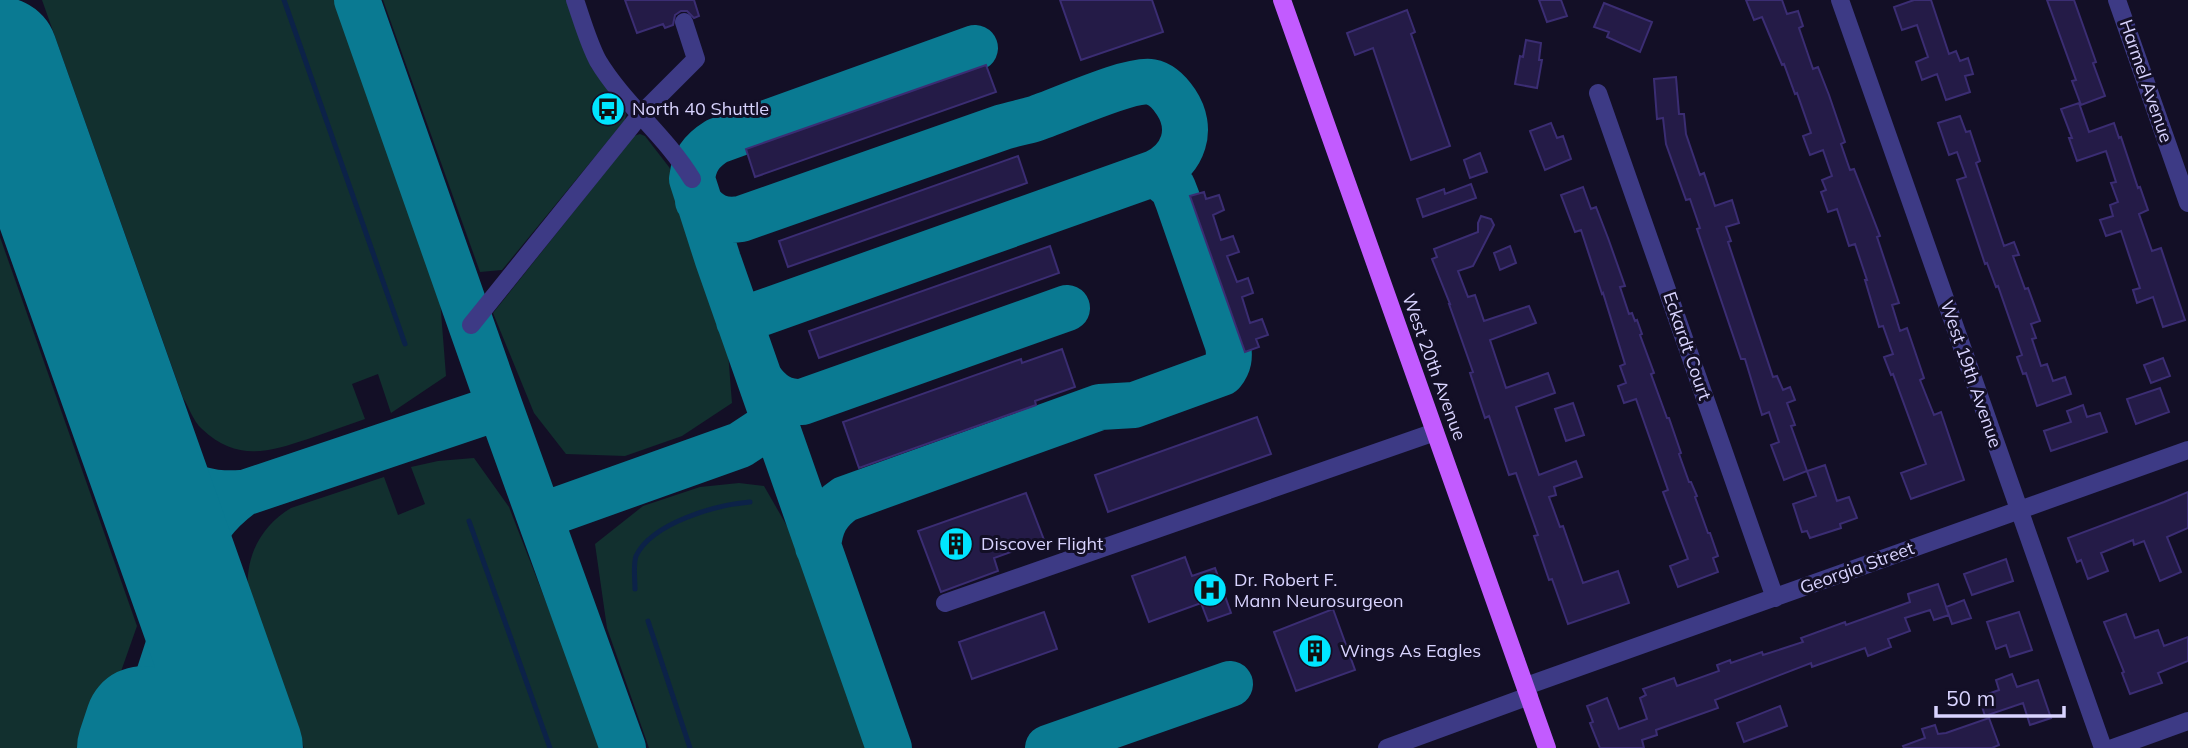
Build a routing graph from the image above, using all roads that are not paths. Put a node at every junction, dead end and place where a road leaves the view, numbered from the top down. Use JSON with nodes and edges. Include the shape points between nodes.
{"nodes":[{"id":1,"x":575,"y":0,"type":"edge"},
{"id":2,"x":1282,"y":0,"type":"edge"},
{"id":3,"x":1840,"y":0,"type":"edge"},
{"id":4,"x":2117,"y":0,"type":"edge"},
{"id":5,"x":684,"y":22,"type":"dead end"},
{"id":6,"x":1598,"y":93,"type":"dead end"},
{"id":7,"x":641,"y":114,"type":"junction"},
{"id":8,"x":691,"y":179,"type":"dead end"},
{"id":9,"x":2188,"y":202,"type":"edge"},
{"id":10,"x":471,"y":325,"type":"dead end"},
{"id":11,"x":1435,"y":432,"type":"junction"},
{"id":12,"x":2188,"y":450,"type":"edge"},
{"id":13,"x":2018,"y":510,"type":"junction"},
{"id":14,"x":1775,"y":598,"type":"junction"},
{"id":15,"x":945,"y":603,"type":"dead end"},
{"id":16,"x":1527,"y":691,"type":"junction"},
{"id":17,"x":2188,"y":721,"type":"edge"},
{"id":18,"x":1387,"y":748,"type":"edge"},
{"id":19,"x":1547,"y":748,"type":"edge"},
{"id":20,"x":2103,"y":748,"type":"edge"},
{"id":21,"x":2113,"y":748,"type":"edge"}],
"edges":[{"from":1,"to":7,"type":"street","via":[[597,58]]},
{"from":2,"to":11,"type":"main road","name":"West 20th Avenue"},
{"from":3,"to":13,"type":"street","name":"West 19th Avenue"},
{"from":4,"to":9,"type":"street","name":"Harmel Avenue"},
{"from":5,"to":7,"type":"street","via":[[696,59]]},
{"from":6,"to":14,"type":"street","name":"Eckardt Court"},
{"from":7,"to":8,"type":"street"},
{"from":7,"to":10,"type":"street"},
{"from":11,"to":15,"type":"street"},
{"from":11,"to":16,"type":"main road","name":"West 20th Avenue"},
{"from":12,"to":13,"type":"street","name":"Georgia Street"},
{"from":13,"to":14,"type":"street","name":"Georgia Street"},
{"from":13,"to":20,"type":"street","name":"West 19th Avenue"},
{"from":14,"to":16,"type":"street","name":"Georgia Street"},
{"from":16,"to":18,"type":"street","name":"Georgia Street"},
{"from":16,"to":19,"type":"main road","name":"West 20th Avenue"},
{"from":17,"to":21,"type":"street"}]}
